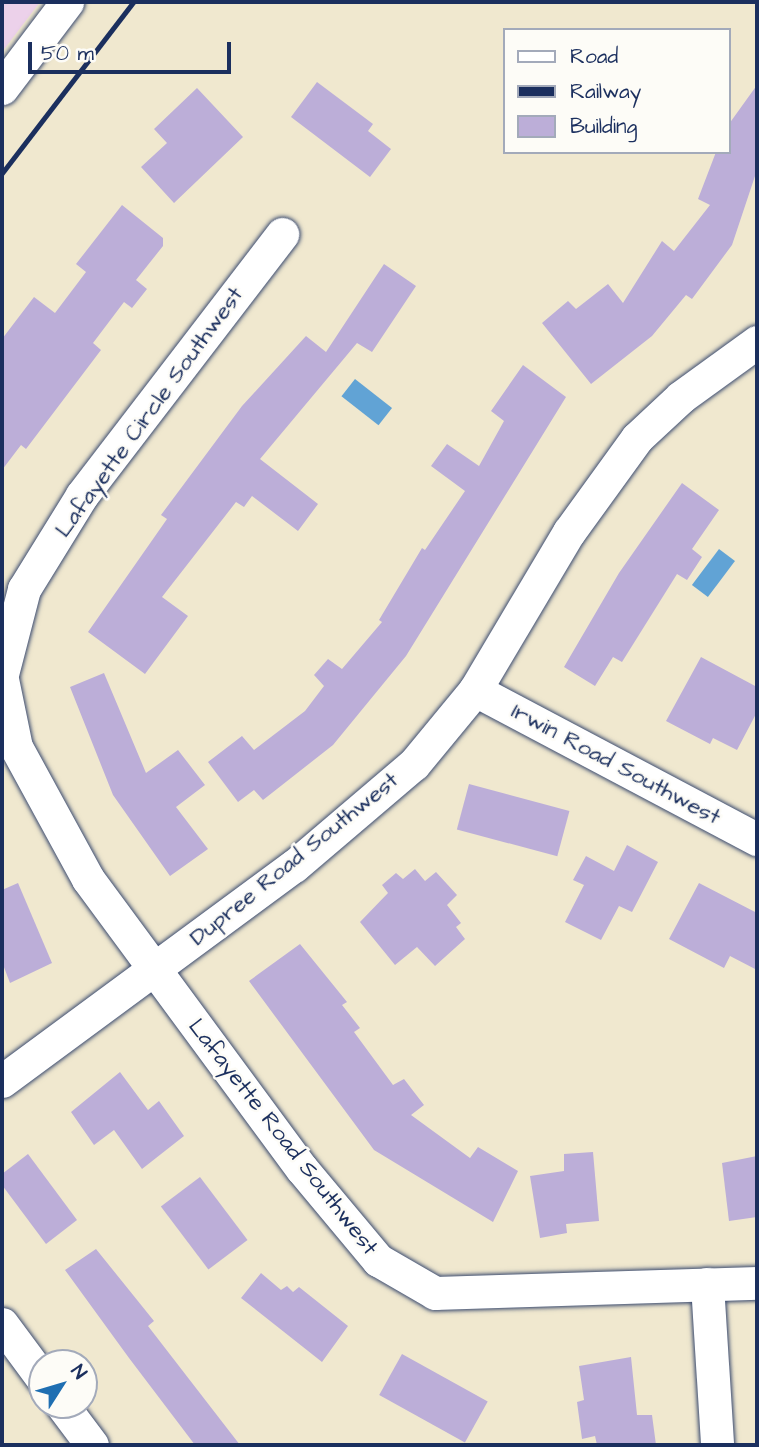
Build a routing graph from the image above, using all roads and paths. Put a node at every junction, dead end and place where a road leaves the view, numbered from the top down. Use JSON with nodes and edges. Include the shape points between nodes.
{"nodes":[{"id":1,"x":67,"y":2,"type":"edge"},
{"id":2,"x":2,"y":88,"type":"edge"},
{"id":3,"x":282,"y":234,"type":"dead end"},
{"id":4,"x":757,"y":342,"type":"edge"},
{"id":5,"x":2,"y":677,"type":"edge"},
{"id":6,"x":474,"y":690,"type":"junction"},
{"id":7,"x":43,"y":795,"type":"joint"},
{"id":8,"x":757,"y":839,"type":"edge"},
{"id":9,"x":155,"y":969,"type":"junction"},
{"id":10,"x":2,"y":1081,"type":"edge"},
{"id":11,"x":757,"y":1283,"type":"edge"},
{"id":12,"x":707,"y":1284,"type":"junction"},
{"id":13,"x":2,"y":1324,"type":"edge"},
{"id":14,"x":28,"y":1359,"type":"edge"},
{"id":15,"x":70,"y":1419,"type":"edge"},
{"id":16,"x":85,"y":1443,"type":"edge"},
{"id":17,"x":717,"y":1445,"type":"edge"}],
"edges":[{"from":1,"to":2,"type":"street"},
{"from":3,"to":5,"type":"street","name":"Lafayette Circle Southwest","via":[[82,495],[24,589]]},
{"from":4,"to":6,"type":"street","name":"Dupree Road Southwest","via":[[681,397],[637,438],[569,532]]},
{"from":5,"to":7,"type":"street","name":"Lafayette Circle Southwest","via":[[16,747]]},
{"from":6,"to":8,"type":"street","name":"Irwin Road Southwest"},
{"from":6,"to":9,"type":"street","name":"Dupree Road Southwest","via":[[414,764],[294,866]]},
{"from":7,"to":9,"type":"street","name":"Lafayette Road Southwest","via":[[88,879]]},
{"from":9,"to":10,"type":"street","name":"Dupree Road Southwest"},
{"from":9,"to":12,"type":"street","name":"Lafayette Road Southwest","via":[[302,1169],[378,1260],[389,1267],[435,1293]]},
{"from":11,"to":12,"type":"street","name":"Lafayette Road Southwest"},
{"from":12,"to":17,"type":"street"},
{"from":13,"to":14,"type":"street"},
{"from":15,"to":16,"type":"street"}]}
